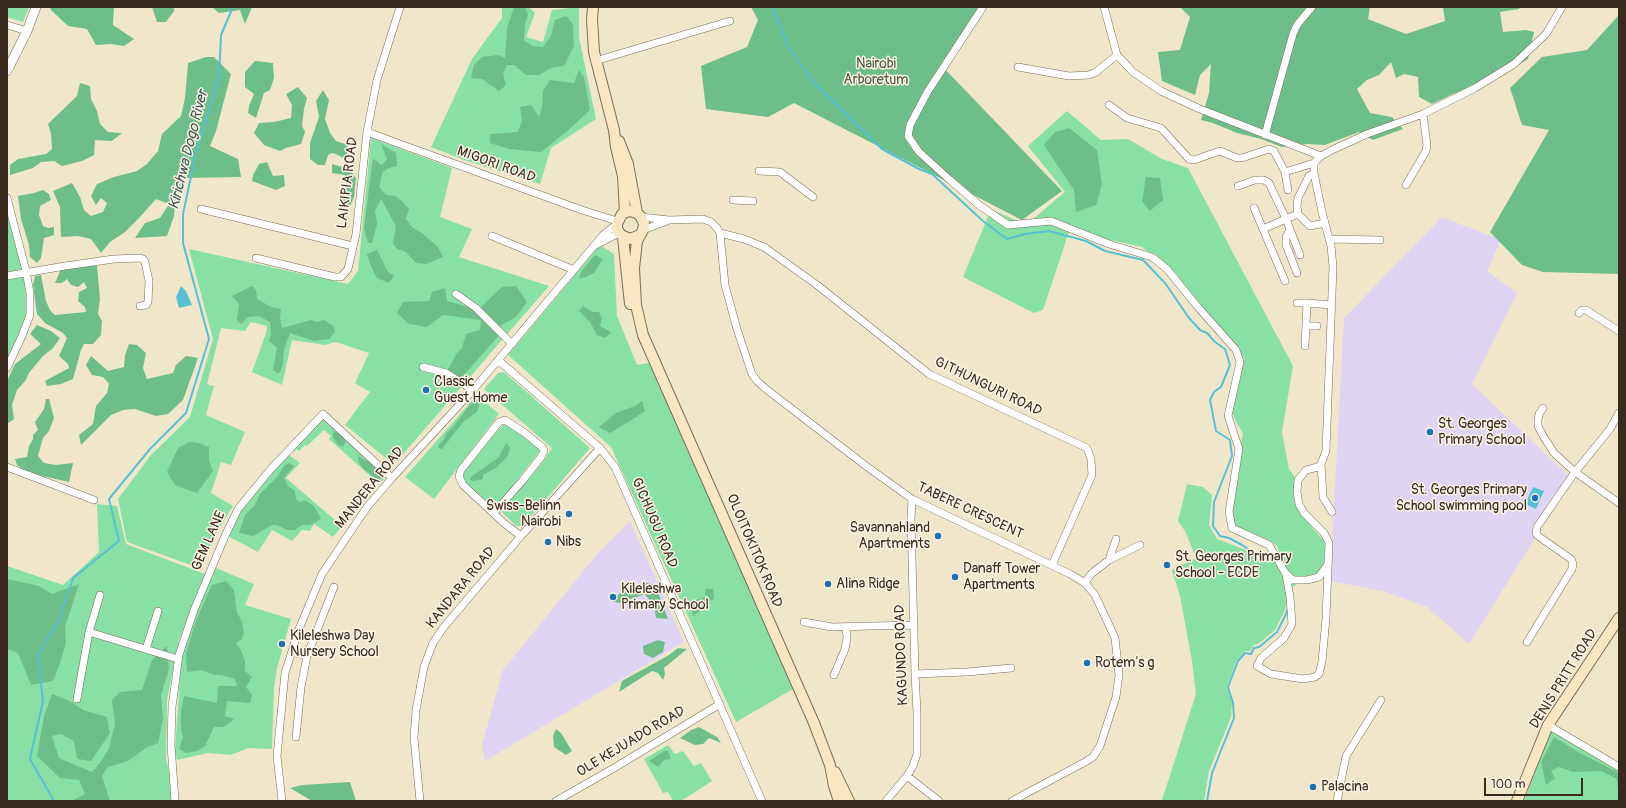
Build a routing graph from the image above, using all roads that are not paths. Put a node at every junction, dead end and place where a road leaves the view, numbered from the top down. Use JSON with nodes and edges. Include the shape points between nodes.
{"nodes":[{"id":1,"x":36,"y":7,"type":"edge"},
{"id":2,"x":400,"y":7,"type":"edge"},
{"id":3,"x":593,"y":7,"type":"edge"},
{"id":4,"x":983,"y":7,"type":"edge"},
{"id":5,"x":1104,"y":7,"type":"edge"},
{"id":6,"x":1312,"y":7,"type":"edge"},
{"id":7,"x":1562,"y":7,"type":"edge"},
{"id":8,"x":730,"y":21,"type":"dead end"},
{"id":9,"x":7,"y":25,"type":"edge"},
{"id":10,"x":27,"y":31,"type":"junction"},
{"id":11,"x":1117,"y":55,"type":"junction"},
{"id":12,"x":596,"y":61,"type":"junction"},
{"id":13,"x":1018,"y":67,"type":"dead end"},
{"id":14,"x":7,"y":71,"type":"edge"},
{"id":15,"x":1109,"y":105,"type":"dead end"},
{"id":16,"x":1422,"y":114,"type":"junction"},
{"id":17,"x":614,"y":130,"type":"junction"},
{"id":18,"x":367,"y":132,"type":"junction"},
{"id":19,"x":1265,"y":135,"type":"junction"},
{"id":20,"x":1321,"y":156,"type":"junction"},
{"id":21,"x":1314,"y":163,"type":"junction"},
{"id":22,"x":759,"y":171,"type":"dead end"},
{"id":23,"x":1285,"y":172,"type":"junction"},
{"id":24,"x":1314,"y":173,"type":"junction"},
{"id":25,"x":1406,"y":185,"type":"dead end"},
{"id":26,"x":1238,"y":186,"type":"dead end"},
{"id":27,"x":1288,"y":190,"type":"dead end"},
{"id":28,"x":813,"y":197,"type":"dead end"},
{"id":29,"x":7,"y":198,"type":"edge"},
{"id":30,"x":733,"y":200,"type":"dead end"},
{"id":31,"x":753,"y":201,"type":"dead end"},
{"id":32,"x":1254,"y":208,"type":"dead end"},
{"id":33,"x":200,"y":209,"type":"dead end"},
{"id":34,"x":625,"y":212,"type":"junction"},
{"id":35,"x":1298,"y":214,"type":"junction"},
{"id":36,"x":639,"y":215,"type":"junction"},
{"id":37,"x":1286,"y":219,"type":"junction"},
{"id":38,"x":669,"y":220,"type":"junction"},
{"id":39,"x":1325,"y":223,"type":"junction"},
{"id":40,"x":1263,"y":228,"type":"junction"},
{"id":41,"x":619,"y":229,"type":"junction"},
{"id":42,"x":1290,"y":230,"type":"junction"},
{"id":43,"x":641,"y":233,"type":"junction"},
{"id":44,"x":720,"y":233,"type":"junction"},
{"id":45,"x":492,"y":236,"type":"dead end"},
{"id":46,"x":1329,"y":239,"type":"junction"},
{"id":47,"x":1380,"y":240,"type":"dead end"},
{"id":48,"x":354,"y":246,"type":"junction"},
{"id":49,"x":1300,"y":255,"type":"dead end"},
{"id":50,"x":256,"y":258,"type":"dead end"},
{"id":51,"x":574,"y":270,"type":"junction"},
{"id":52,"x":26,"y":271,"type":"junction"},
{"id":53,"x":1297,"y":273,"type":"dead end"},
{"id":54,"x":7,"y":276,"type":"edge"},
{"id":55,"x":1285,"y":281,"type":"dead end"},
{"id":56,"x":456,"y":294,"type":"dead end"},
{"id":57,"x":1296,"y":302,"type":"dead end"},
{"id":58,"x":1307,"y":303,"type":"junction"},
{"id":59,"x":1332,"y":305,"type":"junction"},
{"id":60,"x":140,"y":306,"type":"dead end"},
{"id":61,"x":1579,"y":313,"type":"dead end"},
{"id":62,"x":1306,"y":326,"type":"junction"},
{"id":63,"x":1317,"y":326,"type":"dead end"},
{"id":64,"x":1619,"y":331,"type":"edge"},
{"id":65,"x":643,"y":335,"type":"junction"},
{"id":66,"x":512,"y":344,"type":"junction"},
{"id":67,"x":1305,"y":346,"type":"dead end"},
{"id":68,"x":498,"y":360,"type":"junction"},
{"id":69,"x":423,"y":367,"type":"dead end"},
{"id":70,"x":7,"y":368,"type":"edge"},
{"id":71,"x":473,"y":390,"type":"junction"},
{"id":72,"x":1543,"y":408,"type":"dead end"},
{"id":73,"x":1619,"y":413,"type":"edge"},
{"id":74,"x":600,"y":448,"type":"junction"},
{"id":75,"x":1321,"y":464,"type":"junction"},
{"id":76,"x":7,"y":467,"type":"edge"},
{"id":77,"x":1575,"y":472,"type":"junction"},
{"id":78,"x":392,"y":478,"type":"junction"},
{"id":79,"x":912,"y":499,"type":"junction"},
{"id":80,"x":94,"y":500,"type":"dead end"},
{"id":81,"x":1619,"y":503,"type":"edge"},
{"id":82,"x":1332,"y":512,"type":"dead end"},
{"id":83,"x":494,"y":513,"type":"junction"},
{"id":84,"x":521,"y":536,"type":"junction"},
{"id":85,"x":1116,"y":540,"type":"dead end"},
{"id":86,"x":1140,"y":546,"type":"dead end"},
{"id":87,"x":1109,"y":560,"type":"junction"},
{"id":88,"x":1328,"y":564,"type":"junction"},
{"id":89,"x":1052,"y":566,"type":"junction"},
{"id":90,"x":1286,"y":574,"type":"junction"},
{"id":91,"x":1085,"y":583,"type":"junction"},
{"id":92,"x":334,"y":587,"type":"dead end"},
{"id":93,"x":100,"y":595,"type":"dead end"},
{"id":94,"x":158,"y":611,"type":"dead end"},
{"id":95,"x":1619,"y":618,"type":"edge"},
{"id":96,"x":804,"y":622,"type":"dead end"},
{"id":97,"x":914,"y":625,"type":"junction"},
{"id":98,"x":846,"y":627,"type":"junction"},
{"id":99,"x":89,"y":632,"type":"junction"},
{"id":100,"x":1527,"y":642,"type":"dead end"},
{"id":101,"x":146,"y":650,"type":"junction"},
{"id":102,"x":292,"y":652,"type":"junction"},
{"id":103,"x":307,"y":656,"type":"junction"},
{"id":104,"x":178,"y":659,"type":"junction"},
{"id":105,"x":1010,"y":668,"type":"dead end"},
{"id":106,"x":915,"y":674,"type":"junction"},
{"id":107,"x":834,"y":675,"type":"dead end"},
{"id":108,"x":77,"y":699,"type":"dead end"},
{"id":109,"x":1381,"y":700,"type":"dead end"},
{"id":110,"x":720,"y":704,"type":"junction"},
{"id":111,"x":1548,"y":725,"type":"junction"},
{"id":112,"x":296,"y":737,"type":"dead end"},
{"id":113,"x":830,"y":765,"type":"junction"},
{"id":114,"x":1619,"y":767,"type":"edge"},
{"id":115,"x":907,"y":776,"type":"junction"},
{"id":116,"x":175,"y":801,"type":"edge"},
{"id":117,"x":282,"y":801,"type":"edge"},
{"id":118,"x":420,"y":801,"type":"edge"},
{"id":119,"x":556,"y":801,"type":"edge"},
{"id":120,"x":762,"y":801,"type":"edge"},
{"id":121,"x":840,"y":801,"type":"edge"},
{"id":122,"x":848,"y":801,"type":"edge"},
{"id":123,"x":887,"y":801,"type":"edge"},
{"id":124,"x":939,"y":801,"type":"edge"},
{"id":125,"x":1012,"y":801,"type":"edge"},
{"id":126,"x":1337,"y":801,"type":"edge"},
{"id":127,"x":1517,"y":801,"type":"edge"}],
"edges":[{"from":1,"to":10,"type":"street"},
{"from":2,"to":18,"type":"street","name":"LAIKIPIA ROAD","via":[[377,80]]},
{"from":3,"to":12,"type":"main road","via":[[592,34]]},
{"from":4,"to":90,"type":"street","via":[[928,91],[910,124],[908,136],[918,152],[1008,226],[1051,221],[1152,257],[1167,269],[1236,350],[1240,362],[1228,416],[1239,448],[1229,512],[1232,528],[1269,545]]},
{"from":5,"to":11,"type":"street"},
{"from":6,"to":19,"type":"street","via":[[1293,34]]},
{"from":7,"to":16,"type":"street","via":[[1546,34],[1514,64],[1475,88]]},
{"from":8,"to":12,"type":"street"},
{"from":9,"to":10,"type":"street"},
{"from":10,"to":14,"type":"street"},
{"from":11,"to":13,"type":"street","via":[[1096,72],[1088,75],[1069,76]]},
{"from":11,"to":19,"type":"street","via":[[1133,72],[1161,91]]},
{"from":12,"to":17,"type":"main road"},
{"from":15,"to":23,"type":"street","via":[[1127,118],[1161,128],[1189,160],[1220,151],[1242,158],[1269,149],[1274,151]]},
{"from":16,"to":20,"type":"street","via":[[1367,134]]},
{"from":16,"to":25,"type":"street","via":[[1426,151]]},
{"from":17,"to":34,"type":"main road","via":[[623,176]]},
{"from":17,"to":36,"type":"main road","via":[[628,164]]},
{"from":18,"to":41,"type":"street","name":"MIGORI ROAD","via":[[582,210]]},
{"from":18,"to":48,"type":"street","name":"LAIKIPIA ROAD"},
{"from":19,"to":20,"type":"street"},
{"from":20,"to":21,"type":"street"},
{"from":21,"to":23,"type":"street"},
{"from":21,"to":24,"type":"street"},
{"from":22,"to":28,"type":"street","via":[[780,172]]},
{"from":23,"to":27,"type":"street"},
{"from":24,"to":35,"type":"street","via":[[1309,176],[1298,198]]},
{"from":24,"to":39,"type":"street"},
{"from":26,"to":37,"type":"street","via":[[1255,180],[1269,183]]},
{"from":29,"to":52,"type":"street"},
{"from":30,"to":31,"type":"street"},
{"from":32,"to":40,"type":"street"},
{"from":33,"to":48,"type":"street"},
{"from":34,"to":36,"type":"main road"},
{"from":34,"to":41,"type":"main road","via":[[619,217]]},
{"from":35,"to":37,"type":"street"},
{"from":35,"to":39,"type":"street","via":[[1310,226]]},
{"from":36,"to":38,"type":"street"},
{"from":36,"to":43,"type":"main road","via":[[644,224]]},
{"from":37,"to":40,"type":"street"},
{"from":37,"to":42,"type":"street"},
{"from":38,"to":43,"type":"street"},
{"from":38,"to":44,"type":"street","via":[[703,219],[714,225]]},
{"from":39,"to":46,"type":"street"},
{"from":40,"to":55,"type":"street"},
{"from":41,"to":43,"type":"main road","via":[[634,239]]},
{"from":41,"to":51,"type":"street","name":"MANDERA ROAD","via":[[603,235]]},
{"from":41,"to":65,"type":"main road","via":[[631,306]]},
{"from":42,"to":49,"type":"street"},
{"from":42,"to":53,"type":"street","via":[[1286,237],[1286,245]]},
{"from":43,"to":65,"type":"main road","via":[[637,241],[635,258],[635,291]]},
{"from":44,"to":79,"type":"street","name":"TABERE CRESCENT","via":[[724,285],[749,366],[757,381]]},
{"from":44,"to":89,"type":"street","name":"GITHUNGURI ROAD","via":[[764,247],[817,285],[929,374],[1087,448],[1092,468],[1090,479]]},
{"from":45,"to":51,"type":"street"},
{"from":46,"to":47,"type":"street"},
{"from":46,"to":59,"type":"street","via":[[1333,267]]},
{"from":48,"to":50,"type":"street","name":"LAIKIPIA ROAD","via":[[348,269],[340,276],[322,275]]},
{"from":51,"to":66,"type":"street","name":"MANDERA ROAD"},
{"from":52,"to":54,"type":"street"},
{"from":52,"to":60,"type":"street","via":[[140,258],[145,262],[149,281],[148,302]]},
{"from":52,"to":70,"type":"street","via":[[30,315]]},
{"from":56,"to":66,"type":"street","via":[[476,308]]},
{"from":57,"to":58,"type":"street"},
{"from":58,"to":59,"type":"street"},
{"from":58,"to":62,"type":"street"},
{"from":59,"to":75,"type":"street","via":[[1326,451]]},
{"from":61,"to":64,"type":"street","via":[[1586,310]]},
{"from":62,"to":63,"type":"street"},
{"from":62,"to":67,"type":"street"},
{"from":65,"to":113,"type":"main road","name":"OLOITOKITOK ROAD","via":[[799,686]]},
{"from":66,"to":68,"type":"street","name":"MANDERA ROAD"},
{"from":68,"to":71,"type":"street","name":"MANDERA ROAD"},
{"from":68,"to":74,"type":"street","name":"GICHUGU ROAD"},
{"from":69,"to":71,"type":"street","via":[[446,373]]},
{"from":71,"to":78,"type":"street","name":"MANDERA ROAD"},
{"from":72,"to":77,"type":"street","via":[[1539,414],[1538,426],[1544,439],[1554,453]]},
{"from":73,"to":77,"type":"street","via":[[1610,429]]},
{"from":74,"to":84,"type":"street","name":"KANDARA ROAD"},
{"from":74,"to":110,"type":"street","name":"GICHUGU ROAD","via":[[615,467],[625,488]]},
{"from":75,"to":82,"type":"street","via":[[1323,497]]},
{"from":75,"to":88,"type":"street","via":[[1306,470],[1298,480],[1297,492],[1304,513],[1327,538]]},
{"from":76,"to":80,"type":"street"},
{"from":77,"to":81,"type":"street"},
{"from":77,"to":100,"type":"street","via":[[1537,527],[1536,533],[1571,559],[1572,569]]},
{"from":78,"to":102,"type":"street","name":"MANDERA ROAD","via":[[360,516],[322,574]]},
{"from":78,"to":104,"type":"street","name":"GEM LANE","via":[[323,414],[270,470],[238,510],[194,610]]},
{"from":79,"to":89,"type":"street","name":"TABERE CRESCENT"},
{"from":79,"to":97,"type":"street","name":"KAGUNDO ROAD","via":[[910,519]]},
{"from":83,"to":83,"type":"street","via":[[462,485],[459,473],[499,422],[505,420],[525,433],[544,451]]},
{"from":83,"to":84,"type":"street"},
{"from":84,"to":118,"type":"street","name":"KANDARA ROAD","via":[[443,628],[430,651],[420,684],[415,731]]},
{"from":85,"to":87,"type":"street"},
{"from":86,"to":87,"type":"street"},
{"from":87,"to":91,"type":"street","via":[[1091,574]]},
{"from":88,"to":90,"type":"street","via":[[1319,577],[1307,580],[1293,580]]},
{"from":88,"to":90,"type":"street","via":[[1322,662],[1319,674],[1315,677],[1303,679],[1271,674],[1257,666],[1261,658],[1284,638],[1292,624]]},
{"from":89,"to":91,"type":"street","name":"TABERE CRESCENT"},
{"from":91,"to":125,"type":"street","name":"TABERE CRESCENT","via":[[1095,595],[1115,638],[1117,655],[1119,675],[1116,697],[1102,741],[1098,751],[1085,762]]},
{"from":92,"to":103,"type":"street"},
{"from":93,"to":99,"type":"street"},
{"from":94,"to":101,"type":"street"},
{"from":95,"to":111,"type":"main road","name":"DENIS PRITT ROAD"},
{"from":96,"to":98,"type":"street"},
{"from":97,"to":98,"type":"street"},
{"from":97,"to":106,"type":"street","name":"KAGUNDO ROAD"},
{"from":98,"to":107,"type":"street","via":[[845,649]]},
{"from":99,"to":101,"type":"street"},
{"from":99,"to":108,"type":"street"},
{"from":101,"to":104,"type":"street"},
{"from":102,"to":103,"type":"street"},
{"from":102,"to":117,"type":"street","name":"MANDERA ROAD","via":[[286,673],[277,756]]},
{"from":103,"to":112,"type":"street"},
{"from":104,"to":116,"type":"street","name":"GEM LANE","via":[[170,744]]},
{"from":105,"to":106,"type":"street"},
{"from":106,"to":115,"type":"street","name":"KAGUNDO ROAD","via":[[917,754]]},
{"from":109,"to":126,"type":"street","via":[[1346,756]]},
{"from":110,"to":119,"type":"street","name":"OLE KEJUADO ROAD"},
{"from":110,"to":120,"type":"street","name":"GICHUGU ROAD"},
{"from":111,"to":114,"type":"street"},
{"from":111,"to":127,"type":"main road","name":"DENIS PRITT ROAD"},
{"from":113,"to":121,"type":"main road","name":"OLOITOKITOK ROAD"},
{"from":113,"to":122,"type":"main road","name":"OLOITOKITOK ROAD"},
{"from":115,"to":123,"type":"street","name":"KAGUNDO ROAD"},
{"from":115,"to":124,"type":"street"}]}
